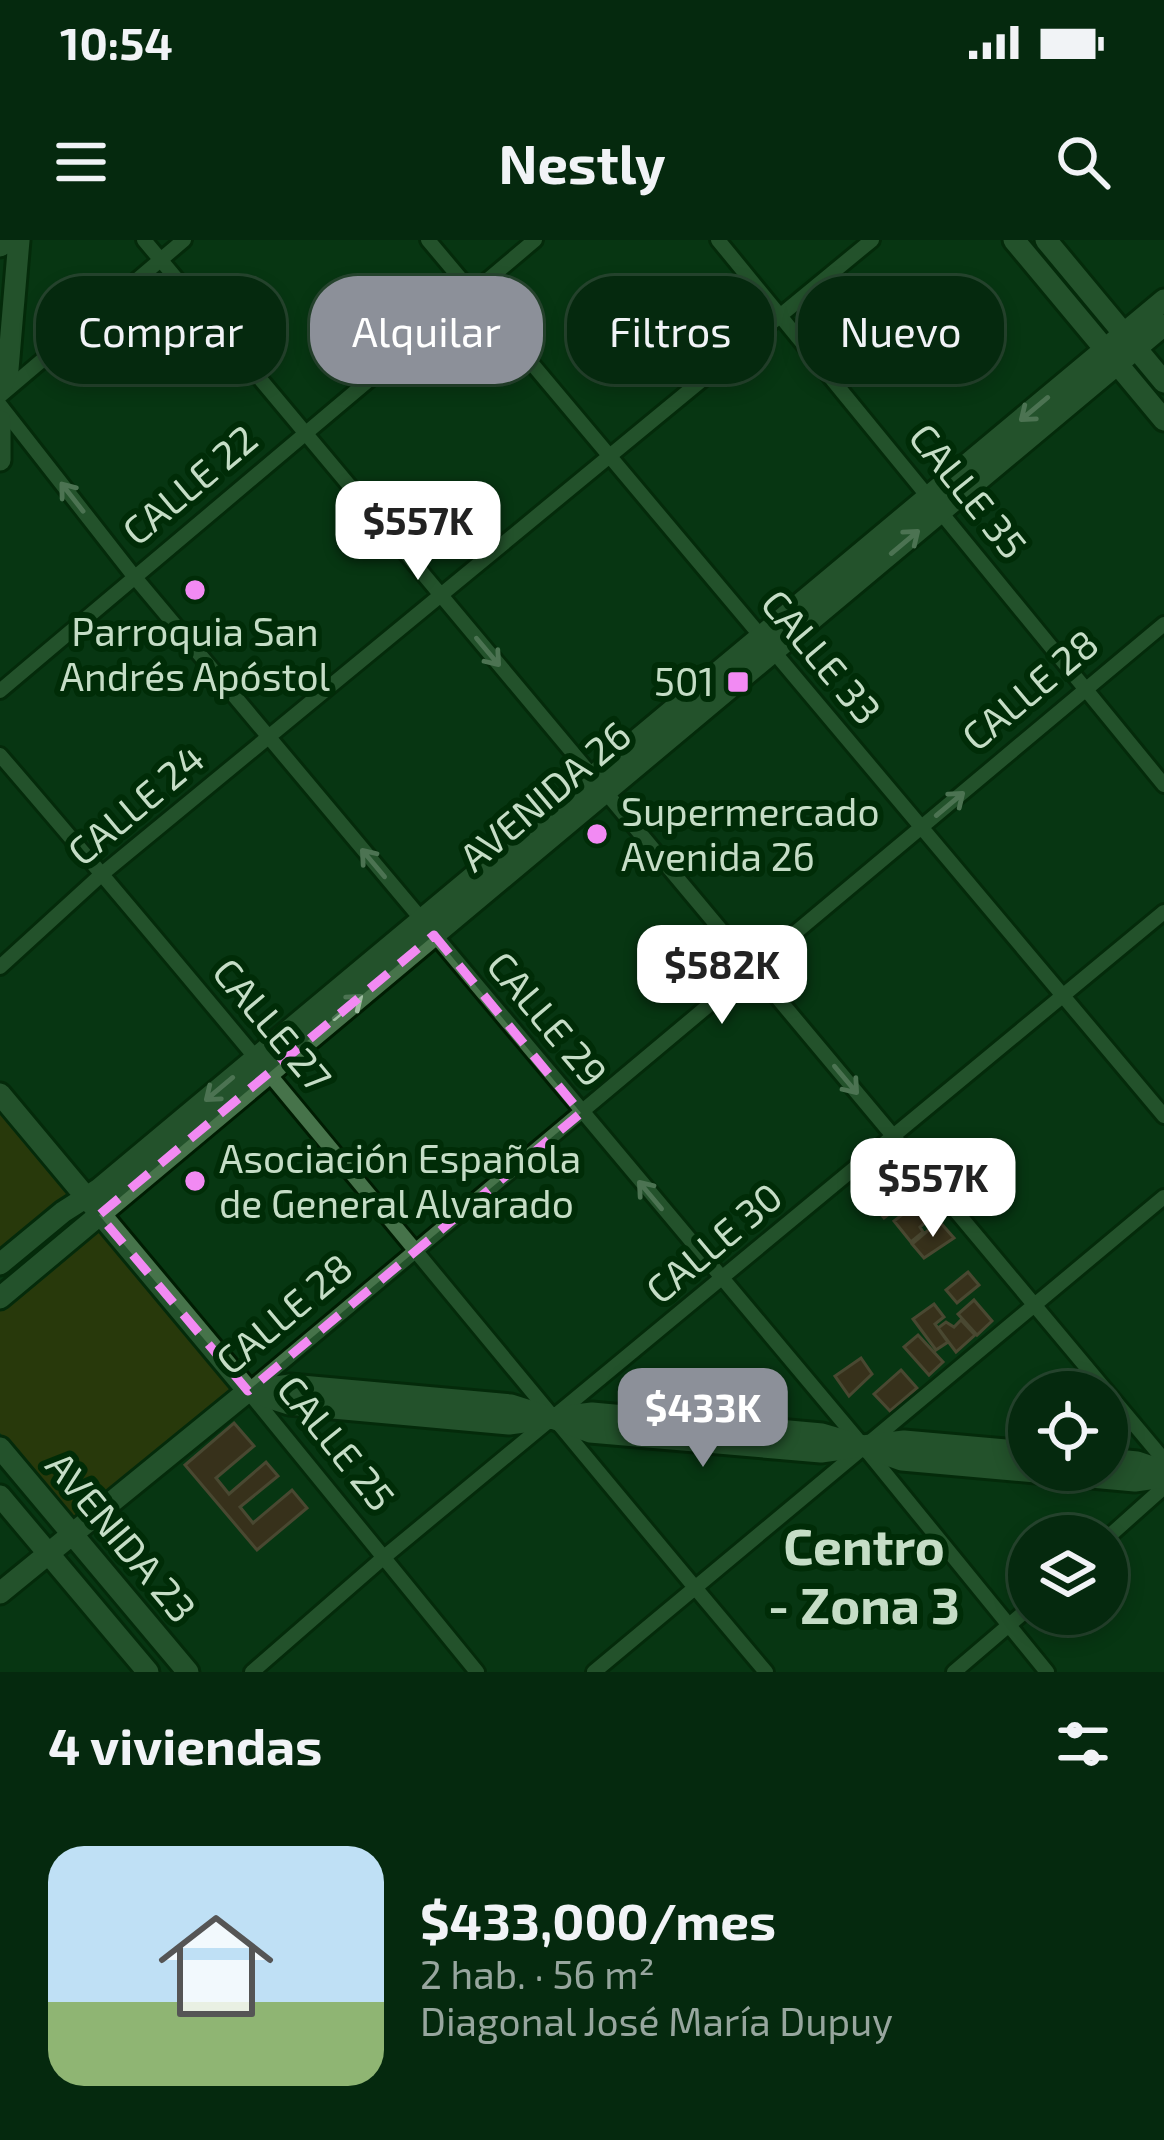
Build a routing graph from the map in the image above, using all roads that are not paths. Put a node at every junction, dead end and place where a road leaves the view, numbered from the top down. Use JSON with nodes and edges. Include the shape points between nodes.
{"nodes":[{"id":1,"x":19,"y":240,"type":"edge"},
{"id":2,"x":144,"y":240,"type":"edge"},
{"id":3,"x":184,"y":240,"type":"edge"},
{"id":4,"x":428,"y":240,"type":"edge"},
{"id":5,"x":535,"y":240,"type":"edge"},
{"id":6,"x":718,"y":240,"type":"edge"},
{"id":7,"x":872,"y":240,"type":"edge"},
{"id":8,"x":1014,"y":240,"type":"edge"},
{"id":9,"x":1046,"y":240,"type":"edge"},
{"id":10,"x":160,"y":260,"type":"junction"},
{"id":11,"x":458,"y":276,"type":"edge"},
{"id":12,"x":492,"y":276,"type":"edge"},
{"id":13,"x":1164,"y":300,"type":"edge"},
{"id":14,"x":780,"y":315,"type":"junction"},
{"id":15,"x":1164,"y":326,"type":"edge"},
{"id":16,"x":1131,"y":342,"type":"junction"},
{"id":17,"x":1112,"y":357,"type":"junction"},
{"id":18,"x":543,"y":377,"type":"edge"},
{"id":19,"x":1164,"y":382,"type":"edge"},
{"id":20,"x":362,"y":384,"type":"edge"},
{"id":21,"x":0,"y":397,"type":"edge"},
{"id":22,"x":1164,"y":420,"type":"edge"},
{"id":23,"x":0,"y":421,"type":"edge"},
{"id":24,"x":304,"y":432,"type":"junction"},
{"id":25,"x":610,"y":457,"type":"junction"},
{"id":26,"x":0,"y":460,"type":"edge"},
{"id":27,"x":937,"y":503,"type":"junction"},
{"id":28,"x":134,"y":575,"type":"junction"},
{"id":29,"x":441,"y":596,"type":"junction"},
{"id":30,"x":1164,"y":624,"type":"edge"},
{"id":31,"x":767,"y":645,"type":"junction"},
{"id":32,"x":0,"y":691,"type":"edge"},
{"id":33,"x":1085,"y":691,"type":"junction"},
{"id":34,"x":269,"y":738,"type":"junction"},
{"id":35,"x":0,"y":755,"type":"edge"},
{"id":36,"x":599,"y":785,"type":"junction"},
{"id":37,"x":1164,"y":785,"type":"edge"},
{"id":38,"x":921,"y":828,"type":"junction"},
{"id":39,"x":102,"y":874,"type":"junction"},
{"id":40,"x":1164,"y":913,"type":"edge"},
{"id":41,"x":428,"y":928,"type":"junction"},
{"id":42,"x":0,"y":967,"type":"edge"},
{"id":43,"x":753,"y":969,"type":"junction"},
{"id":44,"x":1062,"y":997,"type":"junction"},
{"id":45,"x":264,"y":1065,"type":"junction"},
{"id":46,"x":0,"y":1094,"type":"edge"},
{"id":47,"x":581,"y":1113,"type":"junction"},
{"id":48,"x":1164,"y":1116,"type":"edge"},
{"id":49,"x":894,"y":1137,"type":"junction"},
{"id":50,"x":1164,"y":1197,"type":"edge"},
{"id":51,"x":92,"y":1206,"type":"junction"},
{"id":52,"x":415,"y":1252,"type":"junction"},
{"id":53,"x":0,"y":1264,"type":"edge"},
{"id":54,"x":721,"y":1280,"type":"junction"},
{"id":55,"x":0,"y":1298,"type":"edge"},
{"id":56,"x":1035,"y":1306,"type":"junction"},
{"id":57,"x":248,"y":1390,"type":"junction"},
{"id":58,"x":552,"y":1418,"type":"junction"},
{"id":59,"x":863,"y":1447,"type":"junction"},
{"id":60,"x":0,"y":1448,"type":"edge"},
{"id":61,"x":1008,"y":1450,"type":"edge"},
{"id":62,"x":1164,"y":1460,"type":"edge"},
{"id":63,"x":1128,"y":1461,"type":"edge"},
{"id":64,"x":1164,"y":1474,"type":"edge"},
{"id":65,"x":1164,"y":1487,"type":"edge"},
{"id":66,"x":0,"y":1496,"type":"edge"},
{"id":67,"x":1128,"y":1519,"type":"edge"},
{"id":68,"x":72,"y":1534,"type":"junction"},
{"id":69,"x":49,"y":1553,"type":"junction"},
{"id":70,"x":383,"y":1558,"type":"junction"},
{"id":71,"x":693,"y":1586,"type":"junction"},
{"id":72,"x":0,"y":1594,"type":"edge"},
{"id":73,"x":1008,"y":1625,"type":"edge"},
{"id":74,"x":1008,"y":1627,"type":"edge"},
{"id":75,"x":1016,"y":1635,"type":"edge"},
{"id":76,"x":148,"y":1672,"type":"edge"},
{"id":77,"x":188,"y":1672,"type":"edge"},
{"id":78,"x":252,"y":1672,"type":"edge"},
{"id":79,"x":477,"y":1672,"type":"edge"},
{"id":80,"x":595,"y":1672,"type":"edge"},
{"id":81,"x":766,"y":1672,"type":"edge"},
{"id":82,"x":954,"y":1672,"type":"edge"},
{"id":83,"x":1047,"y":1672,"type":"edge"}],
"edges":[{"from":1,"to":21,"type":"main road"},
{"from":2,"to":10,"type":"street"},
{"from":3,"to":10,"type":"street"},
{"from":4,"to":11,"type":"street","name":"CALLE 33"},
{"from":5,"to":12,"type":"street","name":"CALLE 22"},
{"from":6,"to":14,"type":"street","name":"CALLE 35"},
{"from":7,"to":14,"type":"street","name":"CALLE 24"},
{"from":8,"to":17,"type":"main road"},
{"from":9,"to":16,"type":"main road"},
{"from":10,"to":21,"type":"street"},
{"from":10,"to":24,"type":"street"},
{"from":13,"to":16,"type":"main road"},
{"from":14,"to":25,"type":"street","name":"CALLE 24"},
{"from":14,"to":27,"type":"street","name":"CALLE 35"},
{"from":15,"to":16,"type":"main road"},
{"from":16,"to":17,"type":"main road","name":"AVENIDA 26"},
{"from":16,"to":19,"type":"main road"},
{"from":17,"to":22,"type":"main road"},
{"from":17,"to":27,"type":"main road","name":"AVENIDA 26"},
{"from":18,"to":25,"type":"street","name":"CALLE 33"},
{"from":20,"to":24,"type":"street","name":"CALLE 22"},
{"from":28,"to":21,"type":"street","name":"CALLE 29","one_way":true},
{"from":23,"to":26,"type":"main road"},
{"from":24,"to":28,"type":"street","name":"CALLE 22"},
{"from":24,"to":29,"type":"street"},
{"from":25,"to":29,"type":"street","name":"CALLE 24"},
{"from":25,"to":31,"type":"street","name":"CALLE 33"},
{"from":27,"to":31,"type":"main road","name":"AVENIDA 26"},
{"from":27,"to":33,"type":"street","name":"CALLE 35"},
{"from":28,"to":32,"type":"street","name":"CALLE 22"},
{"from":28,"to":34,"type":"street","name":"CALLE 29"},
{"from":29,"to":34,"type":"street","name":"CALLE 24"},
{"from":29,"to":36,"type":"street","one_way":true},
{"from":30,"to":33,"type":"street","name":"CALLE 28"},
{"from":31,"to":36,"type":"main road","name":"AVENIDA 26"},
{"from":31,"to":38,"type":"street","name":"CALLE 33"},
{"from":33,"to":37,"type":"street","name":"CALLE 35"},
{"from":38,"to":33,"type":"street","name":"CALLE 28","one_way":true},
{"from":34,"to":39,"type":"street","name":"CALLE 24"},
{"from":41,"to":34,"type":"street","name":"CALLE 29","one_way":true},
{"from":35,"to":39,"type":"street","name":"CALLE 27"},
{"from":36,"to":41,"type":"main road","name":"AVENIDA 26"},
{"from":36,"to":43,"type":"street"},
{"from":38,"to":43,"type":"street","name":"CALLE 28"},
{"from":38,"to":44,"type":"street","name":"CALLE 33"},
{"from":39,"to":42,"type":"street","name":"CALLE 24"},
{"from":39,"to":45,"type":"street","name":"CALLE 27"},
{"from":40,"to":44,"type":"street","name":"CALLE 30"},
{"from":41,"to":45,"type":"main road","name":"AVENIDA 26"},
{"from":41,"to":47,"type":"street","name":"CALLE 29"},
{"from":43,"to":47,"type":"street","name":"CALLE 28"},
{"from":43,"to":49,"type":"street","one_way":true},
{"from":44,"to":48,"type":"street","name":"CALLE 33"},
{"from":44,"to":49,"type":"street","name":"CALLE 30"},
{"from":45,"to":51,"type":"main road","name":"AVENIDA 26"},
{"from":45,"to":52,"type":"street","name":"CALLE 27"},
{"from":46,"to":51,"type":"main road","name":"CALLE 25"},
{"from":47,"to":52,"type":"street","name":"CALLE 28"},
{"from":54,"to":47,"type":"street","name":"CALLE 29","one_way":true},
{"from":49,"to":54,"type":"street","name":"CALLE 30"},
{"from":49,"to":56,"type":"street"},
{"from":50,"to":56,"type":"street"},
{"from":51,"to":53,"type":"main road","name":"AVENIDA 26"},
{"from":51,"to":55,"type":"main road","name":"AVENIDA 26"},
{"from":51,"to":57,"type":"main road","name":"CALLE 25"},
{"from":52,"to":57,"type":"street","name":"CALLE 28"},
{"from":52,"to":58,"type":"street","name":"CALLE 27"},
{"from":54,"to":58,"type":"street","name":"CALLE 30"},
{"from":54,"to":59,"type":"street","name":"CALLE 29"},
{"from":56,"to":59,"type":"street"},
{"from":56,"to":62,"type":"street"},
{"from":57,"to":58,"type":"main road","via":[[289,1404],[509,1424]]},
{"from":57,"to":68,"type":"main road","name":"CALLE 28"},
{"from":57,"to":70,"type":"street","name":"CALLE 25"},
{"from":58,"to":59,"type":"main road","via":[[590,1432],[821,1452]]},
{"from":58,"to":70,"type":"street","name":"CALLE 30"},
{"from":58,"to":71,"type":"street","name":"CALLE 27"},
{"from":59,"to":61,"type":"main road","via":[[904,1441]]},
{"from":59,"to":64,"type":"main road","via":[[902,1460],[1135,1481]]},
{"from":59,"to":71,"type":"street"},
{"from":59,"to":73,"type":"street","name":"CALLE 29"},
{"from":60,"to":68,"type":"main road","name":"AVENIDA 23"},
{"from":63,"to":64,"type":"main road"},
{"from":65,"to":67,"type":"street"},
{"from":66,"to":69,"type":"main road","name":"AVENIDA 23"},
{"from":68,"to":69,"type":"main road","name":"CALLE 28"},
{"from":68,"to":77,"type":"main road","name":"AVENIDA 23"},
{"from":69,"to":72,"type":"main road","name":"CALLE 28"},
{"from":69,"to":76,"type":"main road","name":"AVENIDA 23"},
{"from":70,"to":78,"type":"street","name":"CALLE 30"},
{"from":70,"to":79,"type":"street","name":"CALLE 25"},
{"from":71,"to":80,"type":"street"},
{"from":71,"to":81,"type":"street","name":"CALLE 27"},
{"from":74,"to":82,"type":"street"},
{"from":75,"to":83,"type":"street","name":"CALLE 29"}]}
